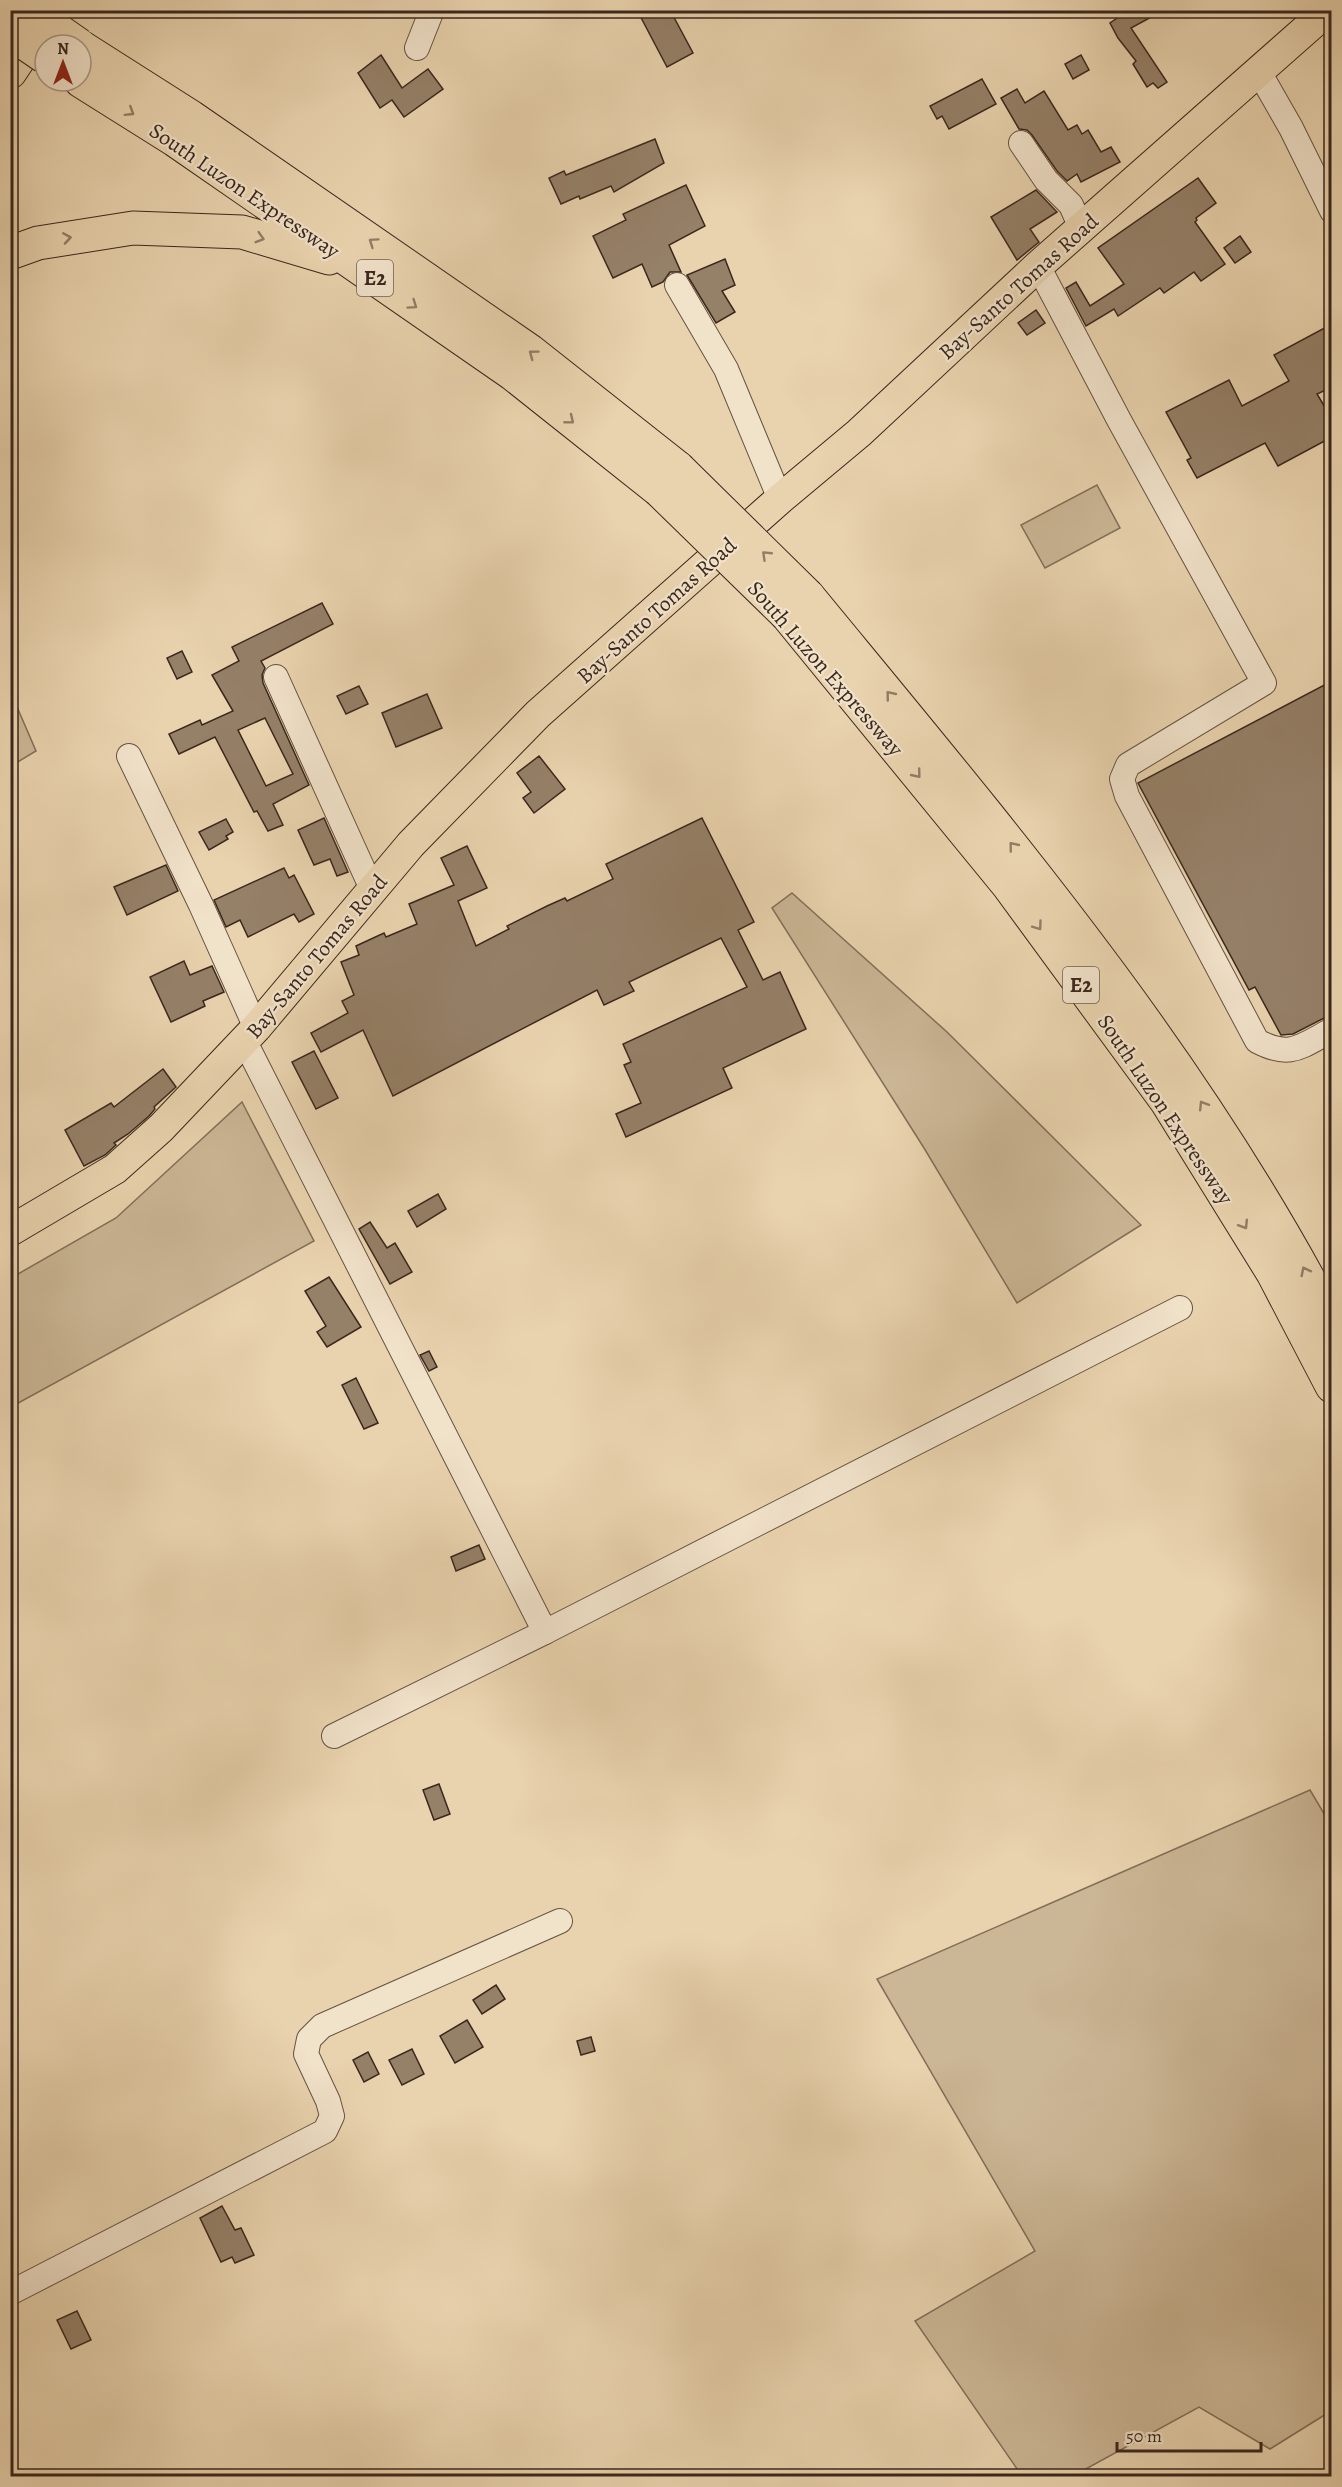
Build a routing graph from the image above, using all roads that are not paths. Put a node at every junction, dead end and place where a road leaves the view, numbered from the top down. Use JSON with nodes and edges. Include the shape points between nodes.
{"nodes":[{"id":1,"x":30,"y":10,"type":"edge"},
{"id":2,"x":51,"y":10,"type":"edge"},
{"id":3,"x":432,"y":10,"type":"edge"},
{"id":4,"x":1328,"y":10,"type":"edge"},
{"id":5,"x":10,"y":33,"type":"edge"},
{"id":6,"x":62,"y":33,"type":"edge"},
{"id":7,"x":10,"y":43,"type":"edge"},
{"id":8,"x":417,"y":48,"type":"dead end"},
{"id":9,"x":33,"y":49,"type":"edge"},
{"id":10,"x":93,"y":54,"type":"edge"},
{"id":11,"x":10,"y":72,"type":"edge"},
{"id":12,"x":1259,"y":72,"type":"junction"},
{"id":13,"x":93,"y":89,"type":"edge"},
{"id":14,"x":1021,"y":143,"type":"dead end"},
{"id":15,"x":1332,"y":211,"type":"edge"},
{"id":16,"x":1082,"y":228,"type":"junction"},
{"id":17,"x":10,"y":253,"type":"edge"},
{"id":18,"x":1038,"y":266,"type":"junction"},
{"id":19,"x":358,"y":267,"type":"junction"},
{"id":20,"x":677,"y":285,"type":"dead end"},
{"id":21,"x":668,"y":479,"type":"junction"},
{"id":22,"x":780,"y":499,"type":"junction"},
{"id":23,"x":797,"y":605,"type":"junction"},
{"id":24,"x":276,"y":677,"type":"dead end"},
{"id":25,"x":129,"y":756,"type":"dead end"},
{"id":26,"x":372,"y":889,"type":"junction"},
{"id":27,"x":1332,"y":1030,"type":"edge"},
{"id":28,"x":250,"y":1034,"type":"junction"},
{"id":29,"x":10,"y":1231,"type":"edge"},
{"id":30,"x":1180,"y":1308,"type":"dead end"},
{"id":31,"x":1332,"y":1323,"type":"edge"},
{"id":32,"x":1332,"y":1386,"type":"edge"},
{"id":33,"x":544,"y":1632,"type":"junction"},
{"id":34,"x":334,"y":1736,"type":"dead end"},
{"id":35,"x":560,"y":1921,"type":"dead end"},
{"id":36,"x":10,"y":2293,"type":"edge"}],
"edges":[{"from":1,"to":6,"type":"highway","name":"South Luzon Expressway","number":"E2","bridge":true},
{"from":1,"to":7,"type":"highway"},
{"from":2,"to":11,"type":"highway"},
{"from":3,"to":8,"type":"street"},
{"from":4,"to":12,"type":"main road","name":"Bay-Santo Tomas Road"},
{"from":5,"to":9,"type":"highway","bridge":true},
{"from":21,"to":10,"type":"highway","name":"South Luzon Expressway","number":"E2","one_way":true,"via":[[530,351],[201,123]]},
{"from":12,"to":15,"type":"street"},
{"from":12,"to":16,"type":"main road","name":"Bay-Santo Tomas Road"},
{"from":13,"to":19,"type":"highway","name":"South Luzon Expressway","number":"E2","one_way":true,"via":[[175,140]]},
{"from":14,"to":16,"type":"street","via":[[1046,180],[1071,205]]},
{"from":16,"to":18,"type":"main road","name":"Bay-Santo Tomas Road"},
{"from":17,"to":19,"type":"highway","one_way":true,"via":[[38,243],[134,228],[242,232]]},
{"from":18,"to":22,"type":"main road","name":"Bay-Santo Tomas Road","via":[[859,433]]},
{"from":18,"to":27,"type":"street","via":[[1264,683],[1128,765],[1122,780],[1127,796],[1257,1041],[1272,1049],[1291,1051]]},
{"from":19,"to":21,"type":"highway","name":"South Luzon Expressway","number":"E2","one_way":true},
{"from":20,"to":22,"type":"street","via":[[726,369]]},
{"from":21,"to":23,"type":"highway","name":"South Luzon Expressway","number":"E2","bridge":true},
{"from":22,"to":26,"type":"main road","name":"Bay-Santo Tomas Road","via":[[538,714]]},
{"from":31,"to":23,"type":"highway","name":"South Luzon Expressway","number":"E2","one_way":true,"via":[[1298,1258],[1191,1085],[1031,867]]},
{"from":23,"to":32,"type":"highway","name":"South Luzon Expressway","number":"E2","one_way":true,"via":[[1167,1102],[1273,1273]]},
{"from":24,"to":26,"type":"street"},
{"from":25,"to":28,"type":"street","via":[[201,905]]},
{"from":26,"to":28,"type":"main road","name":"Bay-Santo Tomas Road"},
{"from":28,"to":29,"type":"main road","name":"Bay-Santo Tomas Road","via":[[161,1128],[115,1169]]},
{"from":28,"to":33,"type":"street"},
{"from":30,"to":33,"type":"street"},
{"from":33,"to":34,"type":"street"},
{"from":35,"to":36,"type":"street","via":[[322,2026],[309,2039],[306,2054],[332,2116],[325,2131]]}]}
